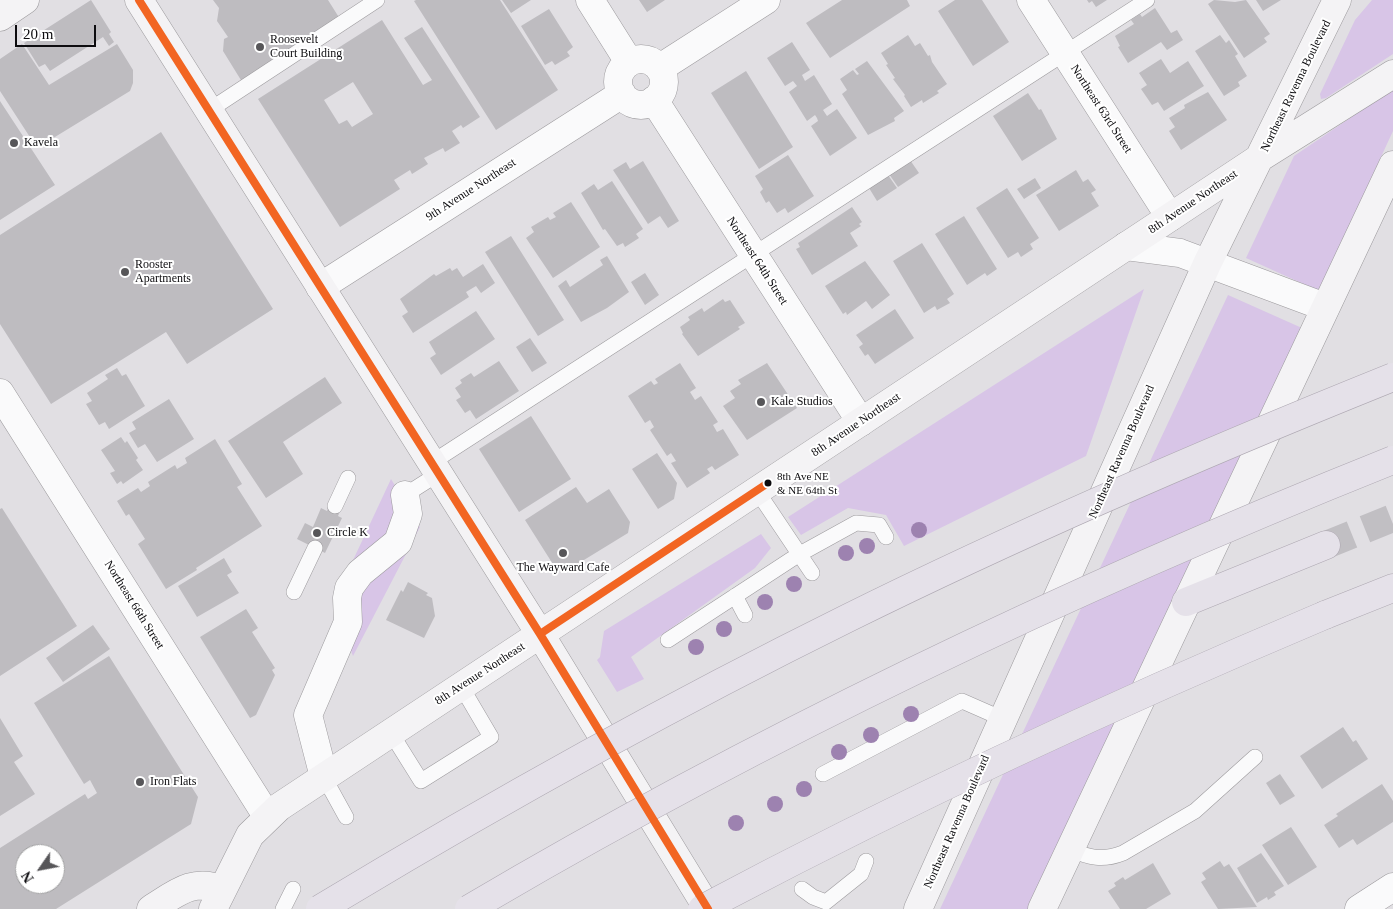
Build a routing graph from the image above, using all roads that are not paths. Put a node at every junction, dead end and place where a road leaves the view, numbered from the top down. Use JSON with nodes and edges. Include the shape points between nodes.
{"nodes":[{"id":1,"x":25,"y":0,"type":"edge"},
{"id":2,"x":138,"y":0,"type":"edge"},
{"id":3,"x":377,"y":0,"type":"edge"},
{"id":4,"x":590,"y":0,"type":"edge"},
{"id":5,"x":766,"y":0,"type":"edge"},
{"id":6,"x":1031,"y":0,"type":"edge"},
{"id":7,"x":1147,"y":0,"type":"edge"},
{"id":8,"x":1337,"y":0,"type":"edge"},
{"id":9,"x":0,"y":16,"type":"edge"},
{"id":10,"x":1065,"y":53,"type":"junction"},
{"id":11,"x":630,"y":62,"type":"junction"},
{"id":12,"x":660,"y":68,"type":"junction"},
{"id":13,"x":1393,"y":74,"type":"edge"},
{"id":14,"x":622,"y":94,"type":"junction"},
{"id":15,"x":654,"y":100,"type":"junction"},
{"id":16,"x":208,"y":111,"type":"junction"},
{"id":17,"x":1261,"y":157,"type":"junction"},
{"id":18,"x":1393,"y":165,"type":"edge"},
{"id":19,"x":1170,"y":217,"type":"junction"},
{"id":20,"x":1126,"y":246,"type":"junction"},
{"id":21,"x":754,"y":256,"type":"junction"},
{"id":22,"x":1207,"y":264,"type":"junction"},
{"id":23,"x":320,"y":287,"type":"junction"},
{"id":24,"x":1325,"y":306,"type":"junction"},
{"id":25,"x":1393,"y":377,"type":"edge"},
{"id":26,"x":0,"y":393,"type":"edge"},
{"id":27,"x":861,"y":422,"type":"junction"},
{"id":28,"x":1393,"y":460,"type":"edge"},
{"id":29,"x":435,"y":468,"type":"junction"},
{"id":30,"x":348,"y":478,"type":"dead end"},
{"id":31,"x":756,"y":491,"type":"junction"},
{"id":32,"x":405,"y":495,"type":"joint"},
{"id":33,"x":335,"y":506,"type":"dead end"},
{"id":34,"x":886,"y":537,"type":"dead end"},
{"id":35,"x":1326,"y":545,"type":"tunnel mouth"},
{"id":36,"x":315,"y":548,"type":"dead end"},
{"id":37,"x":798,"y":555,"type":"junction"},
{"id":38,"x":812,"y":573,"type":"dead end"},
{"id":39,"x":1393,"y":588,"type":"edge"},
{"id":40,"x":294,"y":592,"type":"dead end"},
{"id":41,"x":734,"y":596,"type":"junction"},
{"id":42,"x":1186,"y":602,"type":"junction"},
{"id":43,"x":745,"y":615,"type":"dead end"},
{"id":44,"x":540,"y":634,"type":"junction"},
{"id":45,"x":668,"y":640,"type":"dead end"},
{"id":46,"x":461,"y":686,"type":"junction"},
{"id":47,"x":1003,"y":719,"type":"junction"},
{"id":48,"x":391,"y":733,"type":"junction"},
{"id":49,"x":1255,"y":757,"type":"dead end"},
{"id":50,"x":823,"y":774,"type":"dead end"},
{"id":51,"x":324,"y":777,"type":"junction"},
{"id":52,"x":346,"y":817,"type":"dead end"},
{"id":53,"x":259,"y":826,"type":"junction"},
{"id":54,"x":1070,"y":849,"type":"junction"},
{"id":55,"x":866,"y":861,"type":"dead end"},
{"id":56,"x":1393,"y":887,"type":"edge"},
{"id":57,"x":293,"y":889,"type":"dead end"},
{"id":58,"x":802,"y":889,"type":"dead end"},
{"id":59,"x":218,"y":899,"type":"edge"},
{"id":60,"x":152,"y":909,"type":"edge"},
{"id":61,"x":283,"y":909,"type":"edge"},
{"id":62,"x":320,"y":909,"type":"edge"},
{"id":63,"x":469,"y":909,"type":"edge"},
{"id":64,"x":702,"y":909,"type":"edge"},
{"id":65,"x":708,"y":909,"type":"edge"},
{"id":66,"x":918,"y":909,"type":"edge"},
{"id":67,"x":1042,"y":909,"type":"edge"},
{"id":68,"x":1359,"y":909,"type":"edge"}],
"edges":[{"from":1,"to":9,"type":"main road"},
{"from":2,"to":16,"type":"main road"},
{"from":3,"to":16,"type":"lane"},
{"from":4,"to":11,"type":"street"},
{"from":5,"to":12,"type":"street"},
{"from":6,"to":10,"type":"street","name":"Northeast 63rd Street"},
{"from":7,"to":10,"type":"lane"},
{"from":8,"to":17,"type":"main road","name":"Northeast Ravenna Boulevard"},
{"from":10,"to":19,"type":"street","name":"Northeast 63rd Street"},
{"from":10,"to":21,"type":"lane"},
{"from":11,"to":12,"type":"street","via":[[647,59]]},
{"from":11,"to":14,"type":"street","via":[[619,76]]},
{"from":12,"to":15,"type":"street","via":[[664,84]]},
{"from":13,"to":17,"type":"main road","name":"8th Avenue Northeast"},
{"from":14,"to":15,"type":"street","via":[[636,104],[644,105]]},
{"from":14,"to":23,"type":"street","name":"9th Avenue Northeast"},
{"from":15,"to":21,"type":"street","name":"Northeast 64th Street"},
{"from":16,"to":23,"type":"main road"},
{"from":17,"to":19,"type":"main road","name":"8th Avenue Northeast"},
{"from":17,"to":22,"type":"main road","name":"Northeast Ravenna Boulevard"},
{"from":18,"to":24,"type":"main road"},
{"from":19,"to":20,"type":"main road","name":"8th Avenue Northeast"},
{"from":20,"to":22,"type":"street","via":[[1180,253]]},
{"from":20,"to":27,"type":"main road","name":"8th Avenue Northeast"},
{"from":21,"to":27,"type":"street","name":"Northeast 64th Street"},
{"from":21,"to":29,"type":"lane"},
{"from":22,"to":24,"type":"street"},
{"from":22,"to":47,"type":"main road","name":"Northeast Ravenna Boulevard"},
{"from":23,"to":29,"type":"main road"},
{"from":24,"to":42,"type":"main road"},
{"from":25,"to":62,"type":"highway","bridge":true,"via":[[1147,479],[848,618],[556,772]]},
{"from":26,"to":53,"type":"street","name":"Northeast 66th Street"},
{"from":27,"to":31,"type":"main road","name":"8th Avenue Northeast"},
{"from":28,"to":63,"type":"highway","bridge":true,"via":[[1108,580],[898,679],[682,790]]},
{"from":29,"to":32,"type":"lane"},
{"from":29,"to":44,"type":"main road"},
{"from":30,"to":33,"type":"lane"},
{"from":31,"to":37,"type":"lane"},
{"from":31,"to":44,"type":"main road","name":"8th Avenue Northeast"},
{"from":32,"to":51,"type":"street","via":[[408,514],[403,532],[394,546],[365,567],[354,580],[347,598],[348,622],[308,716]]},
{"from":34,"to":37,"type":"lane","via":[[879,525],[856,523]]},
{"from":35,"to":42,"type":"highway"},
{"from":36,"to":40,"type":"lane"},
{"from":37,"to":38,"type":"lane"},
{"from":37,"to":41,"type":"lane"},
{"from":39,"to":64,"type":"highway","bridge":true,"via":[[1174,680],[987,765]]},
{"from":41,"to":43,"type":"lane"},
{"from":41,"to":45,"type":"lane"},
{"from":42,"to":54,"type":"main road"},
{"from":44,"to":46,"type":"main road","name":"8th Avenue Northeast"},
{"from":44,"to":65,"type":"main road"},
{"from":46,"to":48,"type":"main road","name":"8th Avenue Northeast"},
{"from":46,"to":48,"type":"lane","via":[[491,737],[420,781]]},
{"from":47,"to":50,"type":"lane","via":[[962,701]]},
{"from":47,"to":66,"type":"main road","name":"Northeast Ravenna Boulevard"},
{"from":48,"to":51,"type":"main road","name":"8th Avenue Northeast"},
{"from":49,"to":54,"type":"lane","via":[[1194,811],[1123,853],[1097,858]]},
{"from":51,"to":52,"type":"lane"},
{"from":51,"to":53,"type":"main road","name":"8th Avenue Northeast"},
{"from":53,"to":59,"type":"main road"},
{"from":54,"to":67,"type":"main road"},
{"from":55,"to":58,"type":"lane","via":[[861,874],[826,902]]},
{"from":56,"to":68,"type":"street"},
{"from":57,"to":61,"type":"lane"},
{"from":59,"to":60,"type":"main road","via":[[212,886],[192,885]]}]}
